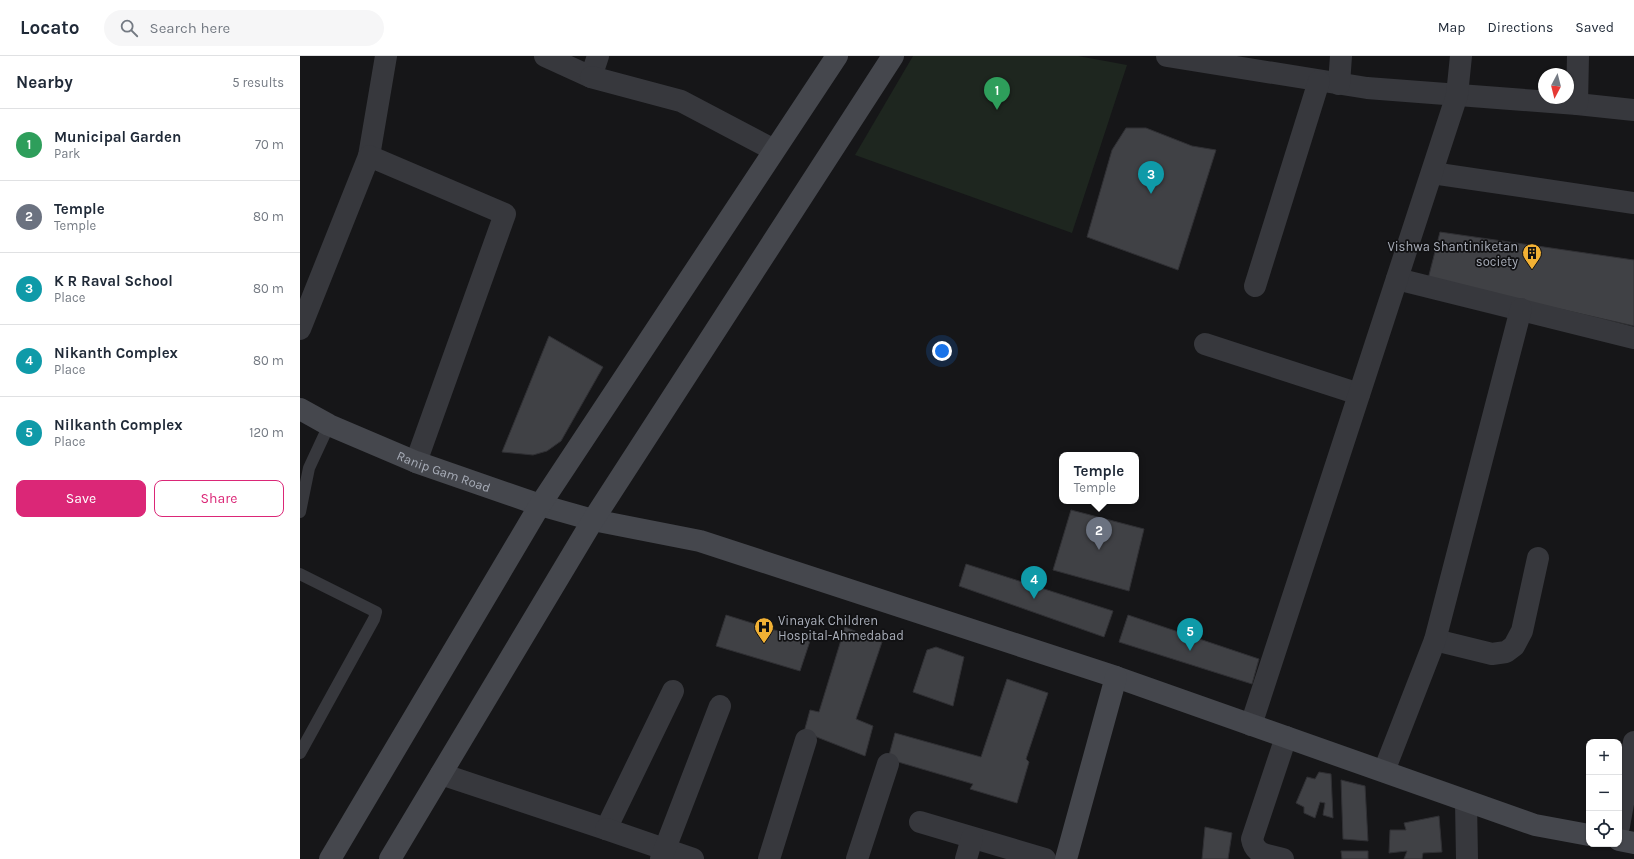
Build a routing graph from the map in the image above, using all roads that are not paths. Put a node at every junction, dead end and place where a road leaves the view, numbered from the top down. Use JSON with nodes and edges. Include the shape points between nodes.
{"nodes":[{"id":1,"x":386,"y":56,"type":"edge"},
{"id":2,"x":545,"y":56,"type":"edge"},
{"id":3,"x":598,"y":56,"type":"edge"},
{"id":4,"x":836,"y":56,"type":"edge"},
{"id":5,"x":893,"y":56,"type":"edge"},
{"id":6,"x":1167,"y":56,"type":"edge"},
{"id":7,"x":1342,"y":56,"type":"edge"},
{"id":8,"x":1461,"y":56,"type":"edge"},
{"id":9,"x":1578,"y":56,"type":"edge"},
{"id":10,"x":1233,"y":61,"type":"edge"},
{"id":11,"x":591,"y":77,"type":"junction"},
{"id":12,"x":1329,"y":82,"type":"junction"},
{"id":13,"x":1458,"y":95,"type":"junction"},
{"id":14,"x":1577,"y":104,"type":"junction"},
{"id":15,"x":1634,"y":110,"type":"edge"},
{"id":16,"x":774,"y":150,"type":"junction"},
{"id":17,"x":369,"y":156,"type":"junction"},
{"id":18,"x":1432,"y":173,"type":"junction"},
{"id":19,"x":1634,"y":203,"type":"edge"},
{"id":20,"x":1397,"y":279,"type":"junction"},
{"id":21,"x":1255,"y":286,"type":"dead end"},
{"id":22,"x":1521,"y":309,"type":"junction"},
{"id":23,"x":300,"y":329,"type":"edge"},
{"id":24,"x":1634,"y":338,"type":"edge"},
{"id":25,"x":1205,"y":344,"type":"dead end"},
{"id":26,"x":1359,"y":394,"type":"junction"},
{"id":27,"x":300,"y":409,"type":"edge"},
{"id":28,"x":329,"y":425,"type":"junction"},
{"id":29,"x":416,"y":462,"type":"junction"},
{"id":30,"x":540,"y":504,"type":"junction"},
{"id":31,"x":300,"y":512,"type":"edge"},
{"id":32,"x":593,"y":520,"type":"junction"},
{"id":33,"x":1538,"y":558,"type":"dead end"},
{"id":34,"x":300,"y":574,"type":"edge"},
{"id":35,"x":1435,"y":640,"type":"junction"},
{"id":36,"x":1116,"y":677,"type":"junction"},
{"id":37,"x":672,"y":691,"type":"dead end"},
{"id":38,"x":720,"y":706,"type":"dead end"},
{"id":39,"x":1250,"y":724,"type":"junction"},
{"id":40,"x":1286,"y":737,"type":"junction"},
{"id":41,"x":806,"y":740,"type":"dead end"},
{"id":42,"x":1634,"y":742,"type":"edge"},
{"id":43,"x":300,"y":753,"type":"edge"},
{"id":44,"x":888,"y":764,"type":"dead end"},
{"id":45,"x":1384,"y":772,"type":"junction"},
{"id":46,"x":441,"y":774,"type":"junction"},
{"id":47,"x":1466,"y":801,"type":"junction"},
{"id":48,"x":1622,"y":811,"type":"edge"},
{"id":49,"x":920,"y":822,"type":"dead end"},
{"id":50,"x":606,"y":829,"type":"junction"},
{"id":51,"x":1586,"y":834,"type":"edge"},
{"id":52,"x":972,"y":838,"type":"junction"},
{"id":53,"x":1622,"y":841,"type":"edge"},
{"id":54,"x":1634,"y":843,"type":"edge"},
{"id":55,"x":663,"y":854,"type":"edge"},
{"id":56,"x":330,"y":859,"type":"edge"},
{"id":57,"x":390,"y":859,"type":"edge"},
{"id":58,"x":693,"y":859,"type":"edge"},
{"id":59,"x":769,"y":859,"type":"edge"},
{"id":60,"x":857,"y":859,"type":"edge"},
{"id":61,"x":966,"y":859,"type":"edge"},
{"id":62,"x":1045,"y":859,"type":"edge"},
{"id":63,"x":1066,"y":859,"type":"edge"},
{"id":64,"x":1283,"y":859,"type":"edge"},
{"id":65,"x":1467,"y":859,"type":"edge"}],
"edges":[{"from":1,"to":17,"type":"street"},
{"from":2,"to":11,"type":"street"},
{"from":3,"to":11,"type":"street"},
{"from":4,"to":16,"type":"main road"},
{"from":5,"to":32,"type":"main road"},
{"from":6,"to":10,"type":"street"},
{"from":7,"to":12,"type":"street"},
{"from":8,"to":13,"type":"street"},
{"from":9,"to":14,"type":"street"},
{"from":10,"to":12,"type":"street"},
{"from":11,"to":16,"type":"street","via":[[681,101]]},
{"from":12,"to":13,"type":"street","via":[[1367,88]]},
{"from":12,"to":21,"type":"street"},
{"from":13,"to":14,"type":"street"},
{"from":13,"to":18,"type":"street"},
{"from":14,"to":15,"type":"street"},
{"from":16,"to":30,"type":"main road"},
{"from":17,"to":23,"type":"street"},
{"from":17,"to":29,"type":"street","via":[[505,214]]},
{"from":18,"to":19,"type":"street"},
{"from":18,"to":20,"type":"street"},
{"from":20,"to":22,"type":"street"},
{"from":20,"to":26,"type":"street"},
{"from":22,"to":24,"type":"street"},
{"from":22,"to":35,"type":"street"},
{"from":25,"to":26,"type":"street"},
{"from":26,"to":39,"type":"street"},
{"from":27,"to":28,"type":"main road","name":"Ranip Gam Road"},
{"from":28,"to":29,"type":"main road","name":"Ranip Gam Road"},
{"from":28,"to":31,"type":"lane","via":[[309,468]]},
{"from":29,"to":30,"type":"main road","name":"Ranip Gam Road"},
{"from":30,"to":32,"type":"main road","name":"Ranip Gam Road"},
{"from":30,"to":56,"type":"main road"},
{"from":32,"to":36,"type":"main road","name":"Ranip Gam Road","via":[[700,542]]},
{"from":32,"to":46,"type":"main road"},
{"from":33,"to":35,"type":"street","via":[[1522,631],[1514,646],[1506,652],[1492,654]]},
{"from":34,"to":43,"type":"lane","via":[[376,612]]},
{"from":35,"to":45,"type":"street"},
{"from":36,"to":39,"type":"main road","name":"Ranip Gam Road"},
{"from":36,"to":63,"type":"main road"},
{"from":37,"to":50,"type":"street"},
{"from":38,"to":55,"type":"street"},
{"from":39,"to":40,"type":"main road","name":"Ranip Gam Road"},
{"from":40,"to":45,"type":"main road","name":"Ranip Gam Road"},
{"from":40,"to":64,"type":"street","via":[[1252,839],[1254,847],[1259,852]]},
{"from":41,"to":59,"type":"street"},
{"from":42,"to":48,"type":"street"},
{"from":44,"to":60,"type":"street"},
{"from":45,"to":47,"type":"main road","name":"Ranip Gam Road"},
{"from":46,"to":50,"type":"street"},
{"from":46,"to":57,"type":"main road"},
{"from":47,"to":51,"type":"main road","name":"Ranip Gam Road","via":[[1535,825]]},
{"from":47,"to":65,"type":"street"},
{"from":49,"to":52,"type":"street"},
{"from":50,"to":55,"type":"street"},
{"from":52,"to":61,"type":"street"},
{"from":52,"to":62,"type":"street"},
{"from":53,"to":54,"type":"main road"},
{"from":55,"to":58,"type":"street"}]}
